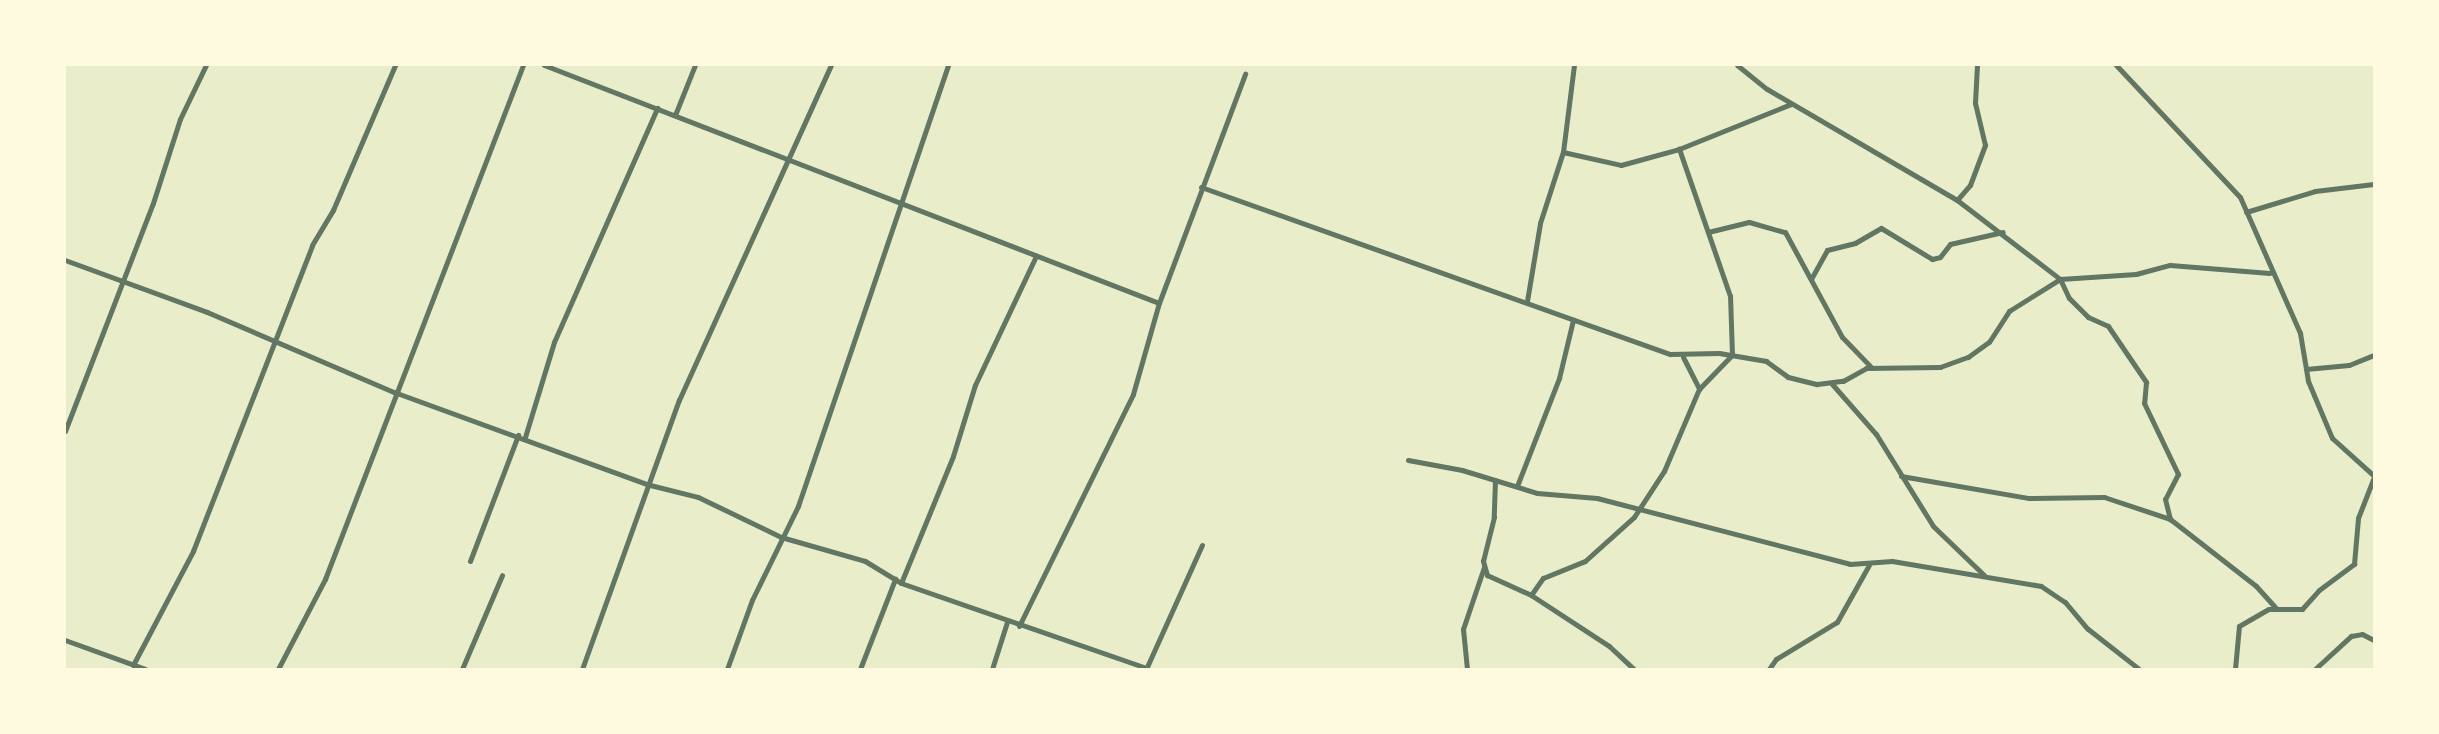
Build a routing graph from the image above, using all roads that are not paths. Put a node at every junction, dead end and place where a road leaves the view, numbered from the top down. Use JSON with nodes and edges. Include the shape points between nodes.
{"nodes":[{"id":1,"x":206,"y":65,"type":"edge"},
{"id":2,"x":395,"y":65,"type":"edge"},
{"id":3,"x":523,"y":65,"type":"edge"},
{"id":4,"x":547,"y":65,"type":"edge"},
{"id":5,"x":695,"y":65,"type":"edge"},
{"id":6,"x":831,"y":65,"type":"edge"},
{"id":7,"x":948,"y":65,"type":"edge"},
{"id":8,"x":1574,"y":65,"type":"edge"},
{"id":9,"x":1737,"y":65,"type":"edge"},
{"id":10,"x":1977,"y":65,"type":"edge"},
{"id":11,"x":2116,"y":65,"type":"edge"},
{"id":12,"x":1245,"y":74,"type":"dead end"},
{"id":13,"x":1791,"y":104,"type":"junction"},
{"id":14,"x":657,"y":108,"type":"junction"},
{"id":15,"x":675,"y":115,"type":"junction"},
{"id":16,"x":1679,"y":149,"type":"junction"},
{"id":17,"x":1563,"y":152,"type":"junction"},
{"id":18,"x":789,"y":159,"type":"junction"},
{"id":19,"x":2374,"y":184,"type":"edge"},
{"id":20,"x":1201,"y":187,"type":"junction"},
{"id":21,"x":1957,"y":200,"type":"junction"},
{"id":22,"x":902,"y":203,"type":"junction"},
{"id":23,"x":2246,"y":212,"type":"junction"},
{"id":24,"x":1708,"y":232,"type":"junction"},
{"id":25,"x":2003,"y":232,"type":"junction"},
{"id":26,"x":1036,"y":256,"type":"junction"},
{"id":27,"x":65,"y":260,"type":"edge"},
{"id":28,"x":2270,"y":273,"type":"junction"},
{"id":29,"x":1811,"y":279,"type":"junction"},
{"id":30,"x":2060,"y":279,"type":"junction"},
{"id":31,"x":120,"y":281,"type":"junction"},
{"id":32,"x":1527,"y":301,"type":"junction"},
{"id":33,"x":1160,"y":303,"type":"junction"},
{"id":34,"x":1573,"y":320,"type":"junction"},
{"id":35,"x":277,"y":340,"type":"junction"},
{"id":36,"x":1732,"y":355,"type":"junction"},
{"id":37,"x":2374,"y":355,"type":"edge"},
{"id":38,"x":1683,"y":357,"type":"junction"},
{"id":39,"x":1872,"y":368,"type":"junction"},
{"id":40,"x":2306,"y":369,"type":"junction"},
{"id":41,"x":1832,"y":384,"type":"junction"},
{"id":42,"x":1699,"y":388,"type":"junction"},
{"id":43,"x":394,"y":392,"type":"junction"},
{"id":44,"x":65,"y":431,"type":"edge"},
{"id":45,"x":521,"y":436,"type":"junction"},
{"id":46,"x":1408,"y":460,"type":"dead end"},
{"id":47,"x":1901,"y":476,"type":"junction"},
{"id":48,"x":2374,"y":477,"type":"edge"},
{"id":49,"x":1495,"y":480,"type":"junction"},
{"id":50,"x":650,"y":485,"type":"junction"},
{"id":51,"x":1517,"y":486,"type":"junction"},
{"id":52,"x":1637,"y":508,"type":"junction"},
{"id":53,"x":2170,"y":519,"type":"junction"},
{"id":54,"x":781,"y":537,"type":"junction"},
{"id":55,"x":1202,"y":545,"type":"dead end"},
{"id":56,"x":470,"y":561,"type":"dead end"},
{"id":57,"x":1869,"y":565,"type":"junction"},
{"id":58,"x":1484,"y":567,"type":"junction"},
{"id":59,"x":502,"y":575,"type":"dead end"},
{"id":60,"x":1984,"y":576,"type":"junction"},
{"id":61,"x":895,"y":579,"type":"junction"},
{"id":62,"x":901,"y":583,"type":"junction"},
{"id":63,"x":1531,"y":595,"type":"junction"},
{"id":64,"x":2277,"y":609,"type":"junction"},
{"id":65,"x":1007,"y":622,"type":"junction"},
{"id":66,"x":1019,"y":626,"type":"junction"},
{"id":67,"x":65,"y":640,"type":"edge"},
{"id":68,"x":2374,"y":640,"type":"edge"},
{"id":69,"x":130,"y":664,"type":"junction"},
{"id":70,"x":123,"y":669,"type":"edge"},
{"id":71,"x":145,"y":669,"type":"edge"},
{"id":72,"x":278,"y":669,"type":"edge"},
{"id":73,"x":462,"y":669,"type":"edge"},
{"id":74,"x":582,"y":669,"type":"edge"},
{"id":75,"x":727,"y":669,"type":"edge"},
{"id":76,"x":860,"y":669,"type":"edge"},
{"id":77,"x":992,"y":669,"type":"edge"},
{"id":78,"x":1146,"y":669,"type":"edge"},
{"id":79,"x":1467,"y":669,"type":"edge"},
{"id":80,"x":1634,"y":669,"type":"edge"},
{"id":81,"x":1769,"y":669,"type":"edge"},
{"id":82,"x":2139,"y":669,"type":"edge"},
{"id":83,"x":2235,"y":669,"type":"edge"},
{"id":84,"x":2315,"y":669,"type":"edge"}],
"edges":[{"from":1,"to":31,"type":"street","via":[[180,119],[153,203]]},
{"from":2,"to":35,"type":"street","via":[[333,210],[312,245]]},
{"from":3,"to":43,"type":"street"},
{"from":4,"to":14,"type":"street"},
{"from":5,"to":15,"type":"street"},
{"from":6,"to":18,"type":"street"},
{"from":7,"to":22,"type":"street"},
{"from":8,"to":17,"type":"street"},
{"from":9,"to":13,"type":"street"},
{"from":10,"to":21,"type":"street","via":[[1975,103],[1984,145],[1970,185]]},
{"from":11,"to":23,"type":"street","via":[[2240,197]]},
{"from":12,"to":20,"type":"street"},
{"from":13,"to":16,"type":"street"},
{"from":13,"to":21,"type":"street"},
{"from":14,"to":15,"type":"street"},
{"from":14,"to":45,"type":"street","via":[[554,342]]},
{"from":15,"to":18,"type":"street"},
{"from":16,"to":17,"type":"street","via":[[1621,165]]},
{"from":16,"to":24,"type":"street"},
{"from":17,"to":32,"type":"street","via":[[1540,223]]},
{"from":18,"to":22,"type":"street"},
{"from":18,"to":50,"type":"street","via":[[679,400]]},
{"from":19,"to":23,"type":"street","via":[[2315,191]]},
{"from":20,"to":32,"type":"street"},
{"from":20,"to":33,"type":"street"},
{"from":21,"to":25,"type":"street"},
{"from":22,"to":26,"type":"street"},
{"from":22,"to":54,"type":"street","via":[[798,506]]},
{"from":23,"to":28,"type":"street"},
{"from":24,"to":29,"type":"street","via":[[1749,222],[1780,229],[1789,235]]},
{"from":24,"to":36,"type":"street","via":[[1730,296]]},
{"from":25,"to":29,"type":"street","via":[[1950,244],[1940,257],[1932,259],[1881,228],[1858,242],[1827,250]]},
{"from":25,"to":30,"type":"street"},
{"from":26,"to":33,"type":"street"},
{"from":26,"to":62,"type":"street","via":[[975,385],[953,456]]},
{"from":27,"to":31,"type":"street"},
{"from":28,"to":30,"type":"street","via":[[2219,265],[2170,265],[2136,274]]},
{"from":28,"to":40,"type":"street","via":[[2300,333]]},
{"from":29,"to":39,"type":"street","via":[[1842,337]]},
{"from":30,"to":39,"type":"street","via":[[2008,311],[1989,342],[1968,358],[1940,367]]},
{"from":30,"to":53,"type":"street","via":[[2069,298],[2088,317],[2108,326],[2146,382],[2144,402],[2178,474],[2165,499]]},
{"from":31,"to":35,"type":"street"},
{"from":31,"to":44,"type":"street"},
{"from":32,"to":34,"type":"street"},
{"from":33,"to":66,"type":"street","via":[[1133,394]]},
{"from":34,"to":38,"type":"street"},
{"from":34,"to":51,"type":"street","via":[[1559,378]]},
{"from":35,"to":43,"type":"street"},
{"from":35,"to":69,"type":"street","via":[[193,551]]},
{"from":36,"to":38,"type":"street"},
{"from":36,"to":41,"type":"street","via":[[1772,363],[1796,379]]},
{"from":36,"to":42,"type":"street"},
{"from":37,"to":40,"type":"street","via":[[2349,365]]},
{"from":38,"to":42,"type":"street"},
{"from":39,"to":41,"type":"street"},
{"from":40,"to":48,"type":"street","via":[[2336,443]]},
{"from":41,"to":47,"type":"street","via":[[1876,434]]},
{"from":42,"to":52,"type":"street","via":[[1664,471]]},
{"from":43,"to":45,"type":"street"},
{"from":43,"to":72,"type":"street","via":[[325,579]]},
{"from":45,"to":50,"type":"street"},
{"from":45,"to":56,"type":"street"},
{"from":46,"to":49,"type":"street"},
{"from":47,"to":53,"type":"street","via":[[2029,498],[2104,497]]},
{"from":47,"to":60,"type":"street","via":[[1933,526]]},
{"from":48,"to":64,"type":"street","via":[[2358,518],[2354,564],[2302,609]]},
{"from":49,"to":51,"type":"street"},
{"from":49,"to":58,"type":"street","via":[[1494,517]]},
{"from":50,"to":54,"type":"street","via":[[698,497]]},
{"from":50,"to":74,"type":"street"},
{"from":51,"to":52,"type":"street"},
{"from":52,"to":57,"type":"street","via":[[1850,564]]},
{"from":52,"to":63,"type":"street","via":[[1634,517],[1585,561],[1548,575]]},
{"from":53,"to":64,"type":"street","via":[[2256,586]]},
{"from":54,"to":61,"type":"street","via":[[865,561]]},
{"from":54,"to":75,"type":"street"},
{"from":55,"to":78,"type":"street"},
{"from":57,"to":60,"type":"street","via":[[1892,561]]},
{"from":57,"to":81,"type":"street","via":[[1838,622],[1776,659]]},
{"from":58,"to":63,"type":"street","via":[[1492,580],[1508,582]]},
{"from":58,"to":79,"type":"street","via":[[1463,629]]},
{"from":59,"to":73,"type":"street"},
{"from":60,"to":82,"type":"street","via":[[2027,582],[2053,593],[2088,629]]},
{"from":61,"to":62,"type":"street"},
{"from":61,"to":76,"type":"street"},
{"from":62,"to":65,"type":"street"},
{"from":63,"to":80,"type":"street","via":[[1609,646]]},
{"from":64,"to":83,"type":"street","via":[[2259,613],[2239,626]]},
{"from":65,"to":66,"type":"street"},
{"from":65,"to":77,"type":"street"},
{"from":66,"to":78,"type":"street"},
{"from":67,"to":69,"type":"street"},
{"from":68,"to":84,"type":"street","via":[[2362,634],[2351,636]]},
{"from":69,"to":70,"type":"street"},
{"from":69,"to":71,"type":"street"}]}
